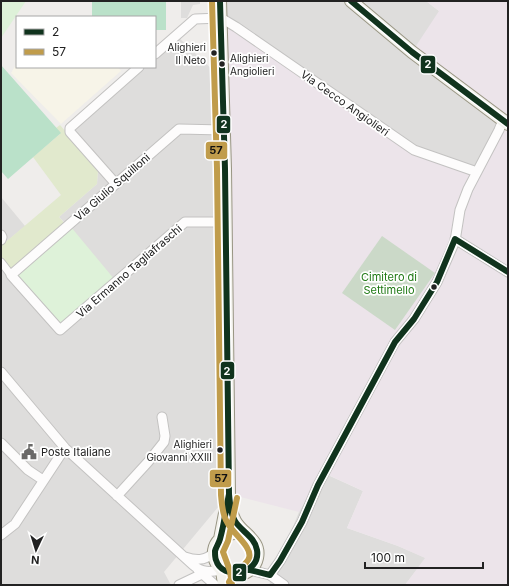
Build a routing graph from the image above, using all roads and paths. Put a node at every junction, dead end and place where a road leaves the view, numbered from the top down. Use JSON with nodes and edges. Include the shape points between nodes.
{"nodes":[{"id":1,"x":220,"y":1,"type":"edge"},
{"id":2,"x":351,"y":1,"type":"edge"},
{"id":3,"x":221,"y":18,"type":"junction"},
{"id":4,"x":156,"y":45,"type":"edge"},
{"id":5,"x":165,"y":45,"type":"junction"},
{"id":6,"x":156,"y":53,"type":"edge"},
{"id":7,"x":134,"y":69,"type":"edge"},
{"id":8,"x":507,"y":123,"type":"edge"},
{"id":9,"x":223,"y":130,"type":"junction"},
{"id":10,"x":477,"y":172,"type":"junction"},
{"id":11,"x":116,"y":184,"type":"junction"},
{"id":12,"x":226,"y":222,"type":"junction"},
{"id":13,"x":1,"y":235,"type":"edge"},
{"id":14,"x":456,"y":239,"type":"junction"},
{"id":15,"x":1,"y":240,"type":"edge"},
{"id":16,"x":1,"y":262,"type":"edge"},
{"id":17,"x":508,"y":272,"type":"edge"},
{"id":18,"x":12,"y":275,"type":"junction"},
{"id":19,"x":1,"y":372,"type":"edge"},
{"id":20,"x":162,"y":417,"type":"dead end"},
{"id":21,"x":1,"y":443,"type":"edge"},
{"id":22,"x":65,"y":448,"type":"junction"},
{"id":23,"x":43,"y":480,"type":"junction"},
{"id":24,"x":229,"y":494,"type":"junction"},
{"id":25,"x":116,"y":496,"type":"junction"},
{"id":26,"x":246,"y":534,"type":"junction"},
{"id":27,"x":1,"y":535,"type":"edge"},
{"id":28,"x":220,"y":539,"type":"junction"},
{"id":29,"x":178,"y":551,"type":"junction"},
{"id":30,"x":214,"y":551,"type":"junction"},
{"id":31,"x":222,"y":570,"type":"junction"},
{"id":32,"x":199,"y":571,"type":"junction"},
{"id":33,"x":246,"y":572,"type":"junction"},
{"id":34,"x":270,"y":575,"type":"junction"},
{"id":35,"x":179,"y":585,"type":"edge"},
{"id":36,"x":215,"y":585,"type":"edge"},
{"id":37,"x":224,"y":585,"type":"edge"},
{"id":38,"x":236,"y":585,"type":"edge"},
{"id":39,"x":284,"y":585,"type":"edge"}],
"edges":[{"from":1,"to":3,"type":"main road"},
{"from":2,"to":8,"type":"main road","via":[[412,52]]},
{"from":3,"to":5,"type":"street","via":[[195,19]]},
{"from":3,"to":9,"type":"main road"},
{"from":3,"to":10,"type":"street","name":"Via Cecco Angiolieri","via":[[414,150]]},
{"from":4,"to":5,"type":"street"},
{"from":5,"to":6,"type":"street"},
{"from":7,"to":11,"type":"street","via":[[70,129]]},
{"from":8,"to":10,"type":"street","via":[[500,130]]},
{"from":9,"to":11,"type":"street","name":"Via Giulio Squilloni","via":[[179,129]]},
{"from":9,"to":12,"type":"main road"},
{"from":10,"to":14,"type":"street","via":[[460,210]]},
{"from":11,"to":18,"type":"street","name":"Via Giulio Squilloni"},
{"from":12,"to":18,"type":"street","name":"Via Ermanno Tagliafraschi","via":[[185,222],[60,330]]},
{"from":12,"to":24,"type":"main road"},
{"from":13,"to":15,"type":"street"},
{"from":14,"to":17,"type":"street"},
{"from":14,"to":34,"type":"street","via":[[437,282],[414,319],[395,342],[318,485],[302,522]]},
{"from":16,"to":18,"type":"street"},
{"from":19,"to":22,"type":"street"},
{"from":20,"to":25,"type":"street","via":[[164,442]]},
{"from":21,"to":23,"type":"street","via":[[28,470]]},
{"from":22,"to":23,"type":"street"},
{"from":22,"to":25,"type":"street"},
{"from":23,"to":27,"type":"street","via":[[15,524]]},
{"from":24,"to":26,"type":"main road","via":[[232,515]]},
{"from":24,"to":28,"type":"main road"},
{"from":25,"to":29,"type":"street"},
{"from":26,"to":28,"type":"main road","via":[[232,532]]},
{"from":26,"to":33,"type":"main road","via":[[252,538],[258,551],[255,565]]},
{"from":28,"to":30,"type":"main road"},
{"from":29,"to":30,"type":"street","via":[[190,559],[202,560]]},
{"from":29,"to":32,"type":"street"},
{"from":30,"to":31,"type":"main road","via":[[217,564]]},
{"from":31,"to":32,"type":"street"},
{"from":31,"to":33,"type":"main road","via":[[232,574]]},
{"from":31,"to":37,"type":"main road"},
{"from":32,"to":35,"type":"street"},
{"from":32,"to":36,"type":"street"},
{"from":33,"to":34,"type":"street"},
{"from":33,"to":38,"type":"main road"},
{"from":34,"to":39,"type":"street"}]}
